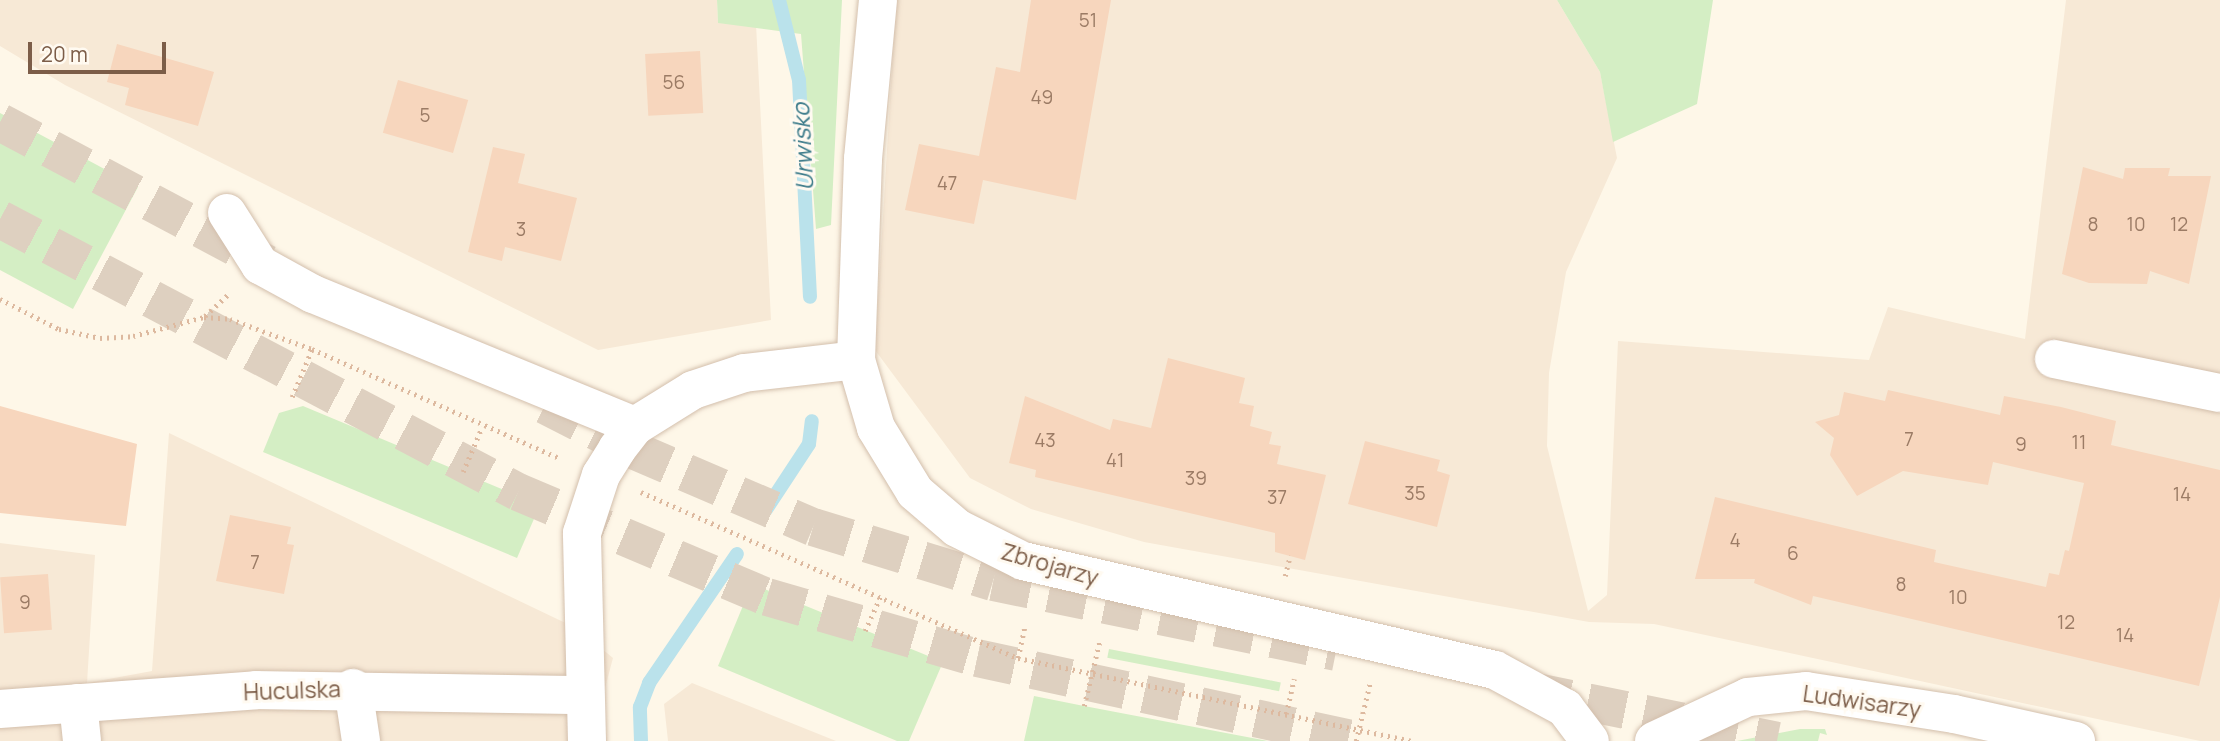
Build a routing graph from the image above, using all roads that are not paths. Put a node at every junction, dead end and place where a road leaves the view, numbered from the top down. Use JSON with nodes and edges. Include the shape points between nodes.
{"nodes":[{"id":1,"x":878,"y":0,"type":"edge"},
{"id":2,"x":227,"y":213,"type":"dead end"},
{"id":3,"x":2054,"y":359,"type":"dead end"},
{"id":4,"x":856,"y":360,"type":"junction"},
{"id":5,"x":2220,"y":393,"type":"edge"},
{"id":6,"x":635,"y":426,"type":"junction"},
{"id":7,"x":353,"y":688,"type":"junction"},
{"id":8,"x":585,"y":695,"type":"junction"},
{"id":9,"x":78,"y":703,"type":"junction"},
{"id":10,"x":0,"y":709,"type":"edge"},
{"id":11,"x":82,"y":741,"type":"edge"},
{"id":12,"x":361,"y":741,"type":"edge"},
{"id":13,"x":587,"y":741,"type":"edge"},
{"id":14,"x":1590,"y":741,"type":"edge"},
{"id":15,"x":1654,"y":741,"type":"edge"},
{"id":16,"x":2076,"y":741,"type":"edge"}],
"edges":[{"from":1,"to":4,"type":"street","name":"Zbrojarzy","via":[[863,159]]},
{"from":2,"to":6,"type":"street","via":[[260,265],[313,294]]},
{"from":3,"to":5,"type":"street"},
{"from":4,"to":6,"type":"street","via":[[744,373],[693,390]]},
{"from":4,"to":14,"type":"street","name":"Zbrojarzy","via":[[868,410],[904,479],[944,518],[986,545],[1045,567],[1495,670],[1565,708]]},
{"from":6,"to":8,"type":"street","via":[[600,475],[582,533]]},
{"from":7,"to":8,"type":"street","name":"Huculska"},
{"from":7,"to":9,"type":"street","name":"Huculska"},
{"from":7,"to":12,"type":"street"},
{"from":8,"to":13,"type":"street"},
{"from":9,"to":10,"type":"street","name":"Huculska"},
{"from":9,"to":11,"type":"street"},
{"from":15,"to":16,"type":"street","name":"Ludwisarzy","via":[[1740,700],[1806,691],[1954,714]]}]}
